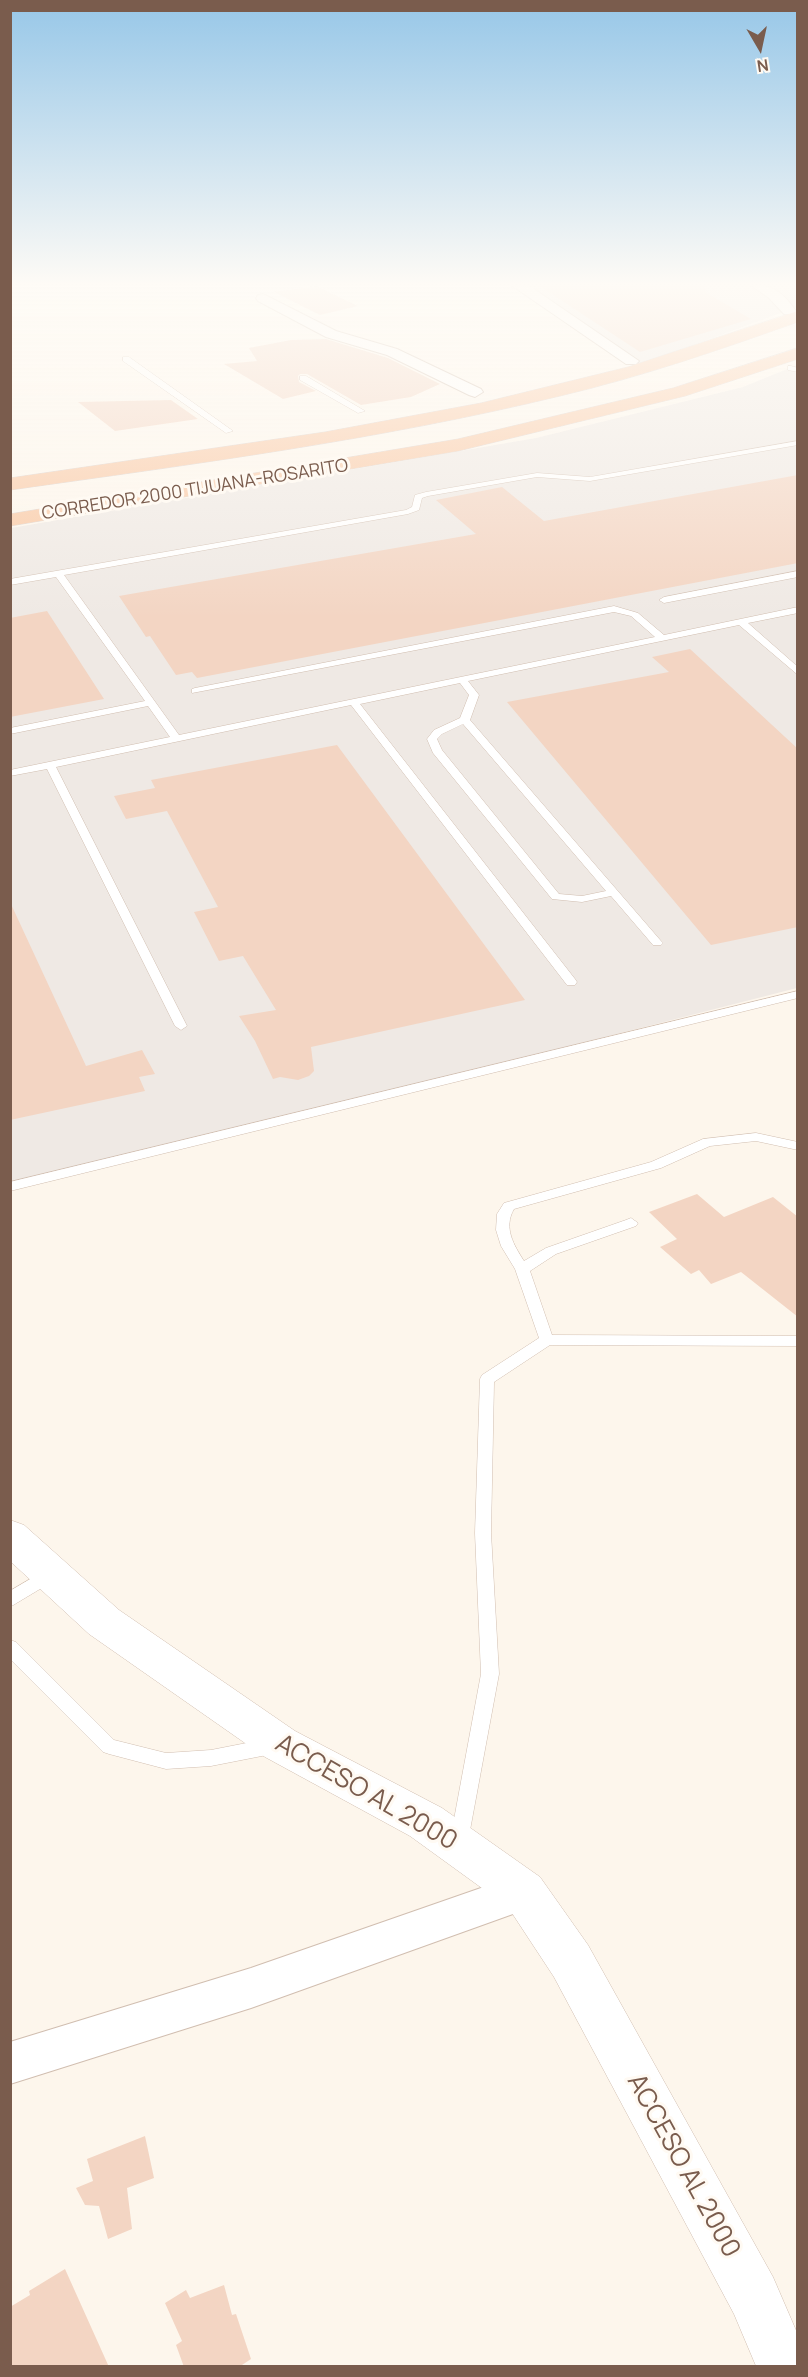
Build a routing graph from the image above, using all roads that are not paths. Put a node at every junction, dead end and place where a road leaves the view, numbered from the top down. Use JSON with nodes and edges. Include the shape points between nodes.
{"nodes":[{"id":1,"x":179,"y":396,"type":"edge"},
{"id":2,"x":335,"y":396,"type":"edge"},
{"id":3,"x":455,"y":396,"type":"edge"},
{"id":4,"x":537,"y":396,"type":"edge"},
{"id":5,"x":663,"y":396,"type":"edge"},
{"id":6,"x":444,"y":398,"type":"dead end"},
{"id":7,"x":382,"y":408,"type":"dead end"},
{"id":8,"x":361,"y":411,"type":"junction"},
{"id":9,"x":328,"y":416,"type":"dead end"},
{"id":10,"x":251,"y":428,"type":"dead end"},
{"id":11,"x":229,"y":431,"type":"junction"},
{"id":12,"x":207,"y":435,"type":"dead end"},
{"id":13,"x":798,"y":443,"type":"edge"},
{"id":14,"x":145,"y":446,"type":"dead end"},
{"id":15,"x":86,"y":473,"type":"junction"},
{"id":16,"x":10,"y":484,"type":"edge"},
{"id":17,"x":15,"y":519,"type":"edge"},
{"id":18,"x":58,"y":573,"type":"junction"},
{"id":19,"x":798,"y":574,"type":"edge"},
{"id":20,"x":10,"y":582,"type":"edge"},
{"id":21,"x":664,"y":600,"type":"dead end"},
{"id":22,"x":798,"y":610,"type":"edge"},
{"id":23,"x":741,"y":622,"type":"junction"},
{"id":24,"x":662,"y":638,"type":"junction"},
{"id":25,"x":798,"y":672,"type":"edge"},
{"id":26,"x":462,"y":679,"type":"junction"},
{"id":27,"x":195,"y":691,"type":"dead end"},
{"id":28,"x":353,"y":701,"type":"junction"},
{"id":29,"x":151,"y":703,"type":"junction"},
{"id":30,"x":465,"y":720,"type":"junction"},
{"id":31,"x":10,"y":731,"type":"edge"},
{"id":32,"x":176,"y":738,"type":"junction"},
{"id":33,"x":50,"y":765,"type":"junction"},
{"id":34,"x":10,"y":773,"type":"edge"},
{"id":35,"x":615,"y":892,"type":"junction"},
{"id":36,"x":657,"y":943,"type":"dead end"},
{"id":37,"x":571,"y":982,"type":"dead end"},
{"id":38,"x":798,"y":994,"type":"edge"},
{"id":39,"x":182,"y":1026,"type":"dead end"},
{"id":40,"x":798,"y":1146,"type":"edge"},
{"id":41,"x":10,"y":1187,"type":"edge"},
{"id":42,"x":631,"y":1223,"type":"dead end"},
{"id":43,"x":522,"y":1269,"type":"junction"},
{"id":44,"x":547,"y":1340,"type":"junction"},
{"id":45,"x":798,"y":1341,"type":"edge"},
{"id":46,"x":10,"y":1536,"type":"edge"},
{"id":47,"x":52,"y":1574,"type":"junction"},
{"id":48,"x":10,"y":1600,"type":"edge"},
{"id":49,"x":10,"y":1647,"type":"edge"},
{"id":50,"x":280,"y":1744,"type":"junction"},
{"id":51,"x":459,"y":1845,"type":"junction"},
{"id":52,"x":524,"y":1892,"type":"junction"},
{"id":53,"x":10,"y":2063,"type":"edge"},
{"id":54,"x":783,"y":2367,"type":"edge"}],
"edges":[{"from":1,"to":11,"type":"lane"},
{"from":2,"to":8,"type":"lane"},
{"from":3,"to":6,"type":"highway"},
{"from":4,"to":15,"type":"highway","name":"CORREDOR 2000 TIJUANA-ROSARITO","via":[[345,434]]},
{"from":5,"to":17,"type":"highway","name":"CORREDOR 2000 TIJUANA-ROSARITO","via":[[458,445]]},
{"from":7,"to":8,"type":"highway"},
{"from":8,"to":9,"type":"highway"},
{"from":10,"to":11,"type":"highway"},
{"from":11,"to":12,"type":"highway"},
{"from":13,"to":18,"type":"lane","via":[[591,479],[537,475],[426,494],[418,497],[416,508],[408,512]]},
{"from":14,"to":15,"type":"highway"},
{"from":15,"to":16,"type":"highway","name":"CORREDOR 2000 TIJUANA-ROSARITO"},
{"from":18,"to":20,"type":"lane"},
{"from":18,"to":29,"type":"lane"},
{"from":19,"to":21,"type":"lane"},
{"from":22,"to":23,"type":"lane"},
{"from":23,"to":24,"type":"lane"},
{"from":23,"to":25,"type":"lane"},
{"from":24,"to":26,"type":"lane"},
{"from":24,"to":27,"type":"lane","via":[[634,613],[614,609]]},
{"from":26,"to":28,"type":"lane"},
{"from":26,"to":30,"type":"lane","via":[[474,694]]},
{"from":28,"to":32,"type":"lane"},
{"from":28,"to":37,"type":"lane"},
{"from":29,"to":31,"type":"lane"},
{"from":29,"to":32,"type":"lane"},
{"from":30,"to":35,"type":"lane"},
{"from":30,"to":35,"type":"lane","via":[[438,732],[432,739],[437,751],[556,897],[582,899]]},
{"from":32,"to":33,"type":"lane"},
{"from":33,"to":34,"type":"lane"},
{"from":33,"to":39,"type":"lane"},
{"from":35,"to":36,"type":"lane"},
{"from":38,"to":41,"type":"lane"},
{"from":40,"to":43,"type":"lane","via":[[756,1137],[708,1142],[656,1165],[509,1206],[501,1215],[502,1233]]},
{"from":42,"to":43,"type":"lane","via":[[551,1251]]},
{"from":43,"to":44,"type":"lane"},
{"from":44,"to":45,"type":"lane"},
{"from":44,"to":51,"type":"lane","via":[[487,1379],[483,1533],[490,1674]]},
{"from":46,"to":47,"type":"street","name":"ACCESO AL 2000"},
{"from":47,"to":48,"type":"lane"},
{"from":47,"to":50,"type":"street","name":"ACCESO AL 2000","via":[[104,1622]]},
{"from":49,"to":50,"type":"lane","via":[[109,1746],[166,1761],[212,1758]]},
{"from":50,"to":51,"type":"street","name":"ACCESO AL 2000","via":[[426,1822]]},
{"from":51,"to":52,"type":"street","name":"ACCESO AL 2000"},
{"from":52,"to":53,"type":"street","via":[[251,1988]]},
{"from":52,"to":54,"type":"street","name":"ACCESO AL 2000","via":[[571,1961],[754,2296]]}]}
